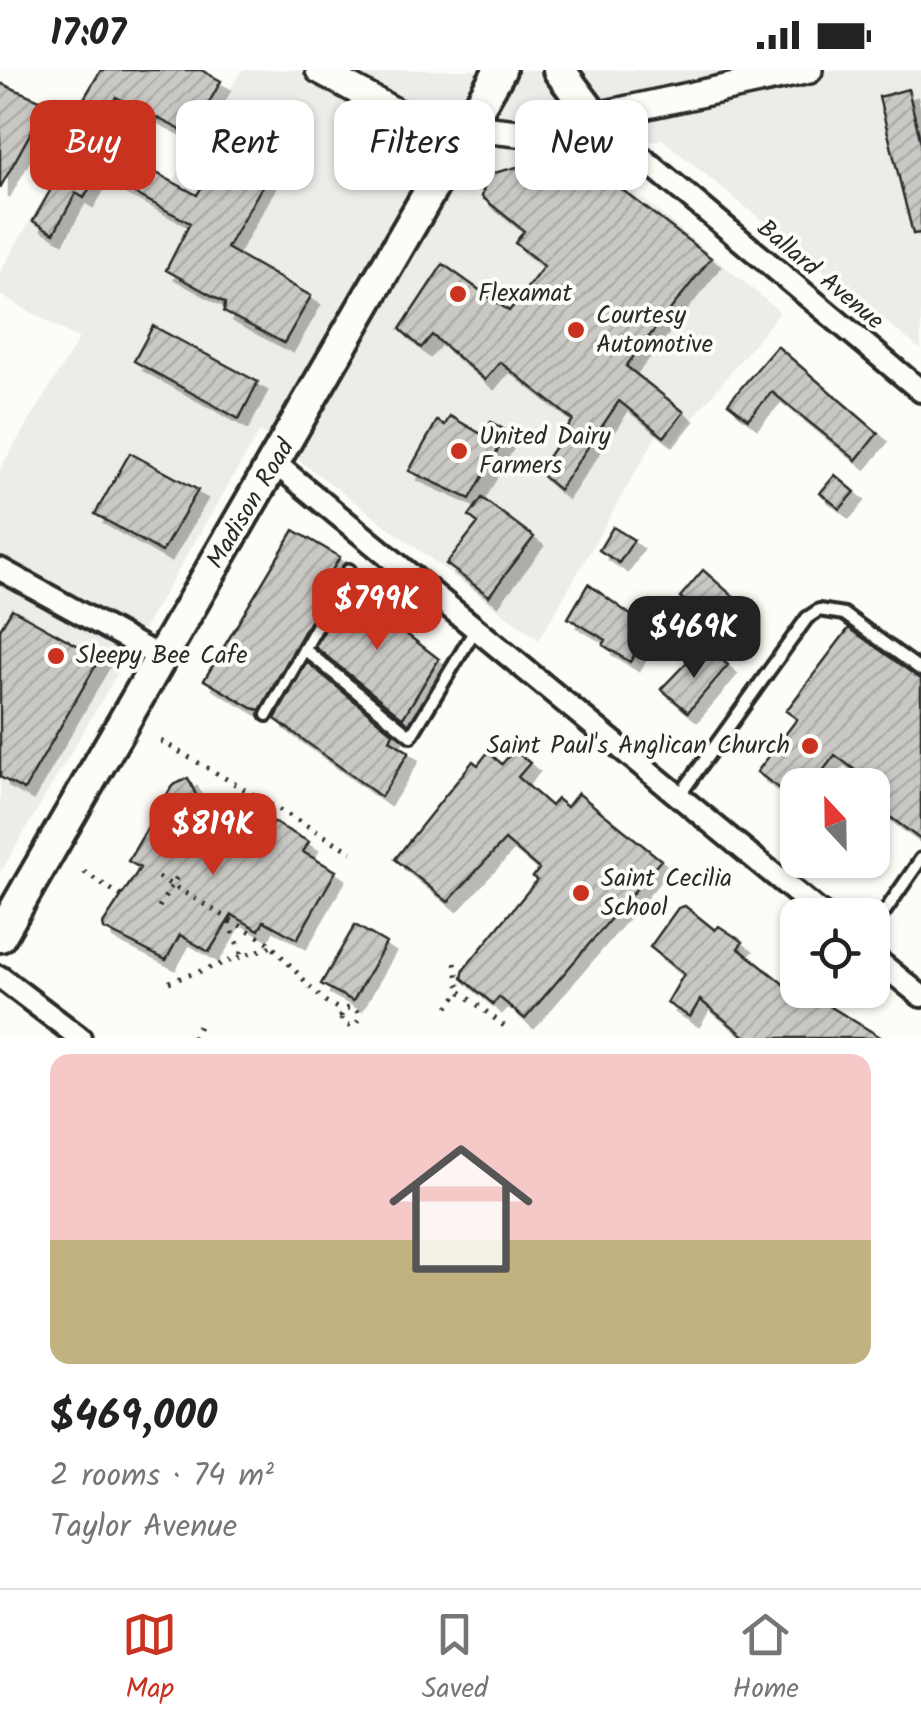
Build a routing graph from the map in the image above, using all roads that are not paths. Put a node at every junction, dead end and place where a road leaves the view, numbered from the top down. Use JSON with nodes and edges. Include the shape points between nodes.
{"nodes":[{"id":1,"x":319,"y":70,"type":"edge"},
{"id":2,"x":500,"y":70,"type":"edge"},
{"id":3,"x":558,"y":70,"type":"edge"},
{"id":4,"x":809,"y":70,"type":"edge"},
{"id":5,"x":374,"y":100,"type":"edge"},
{"id":6,"x":482,"y":100,"type":"edge"},
{"id":7,"x":582,"y":100,"type":"edge"},
{"id":8,"x":648,"y":106,"type":"edge"},
{"id":9,"x":648,"y":162,"type":"edge"},
{"id":10,"x":431,"y":190,"type":"edge"},
{"id":11,"x":921,"y":392,"type":"edge"},
{"id":12,"x":276,"y":464,"type":"junction"},
{"id":13,"x":0,"y":569,"type":"edge"},
{"id":14,"x":349,"y":570,"type":"dead end"},
{"id":15,"x":475,"y":630,"type":"junction"},
{"id":16,"x":304,"y":649,"type":"junction"},
{"id":17,"x":160,"y":657,"type":"junction"},
{"id":18,"x":921,"y":670,"type":"edge"},
{"id":19,"x":267,"y":715,"type":"dead end"},
{"id":20,"x":678,"y":797,"type":"junction"},
{"id":21,"x":919,"y":863,"type":"edge"},
{"id":22,"x":802,"y":898,"type":"edge"},
{"id":23,"x":890,"y":904,"type":"edge"},
{"id":24,"x":0,"y":936,"type":"edge"},
{"id":25,"x":890,"y":971,"type":"edge"},
{"id":26,"x":0,"y":977,"type":"edge"},
{"id":27,"x":921,"y":996,"type":"edge"},
{"id":28,"x":80,"y":1038,"type":"edge"}],
"edges":[{"from":1,"to":5,"type":"street"},
{"from":2,"to":6,"type":"main road","name":"Madison Road"},
{"from":3,"to":7,"type":"main road"},
{"from":4,"to":8,"type":"street"},
{"from":9,"to":11,"type":"street","name":"Ballard Avenue"},
{"from":10,"to":12,"type":"main road","name":"Madison Road"},
{"from":12,"to":15,"type":"street"},
{"from":12,"to":17,"type":"main road","name":"Madison Road"},
{"from":13,"to":17,"type":"street"},
{"from":14,"to":16,"type":"lane"},
{"from":15,"to":16,"type":"lane","via":[[411,736]]},
{"from":15,"to":20,"type":"street"},
{"from":16,"to":19,"type":"lane"},
{"from":17,"to":24,"type":"main road","name":"Madison Road"},
{"from":18,"to":20,"type":"lane","via":[[844,614],[819,610]]},
{"from":20,"to":22,"type":"street"},
{"from":21,"to":23,"type":"lane"},
{"from":25,"to":27,"type":"street"},
{"from":26,"to":28,"type":"street"}]}
